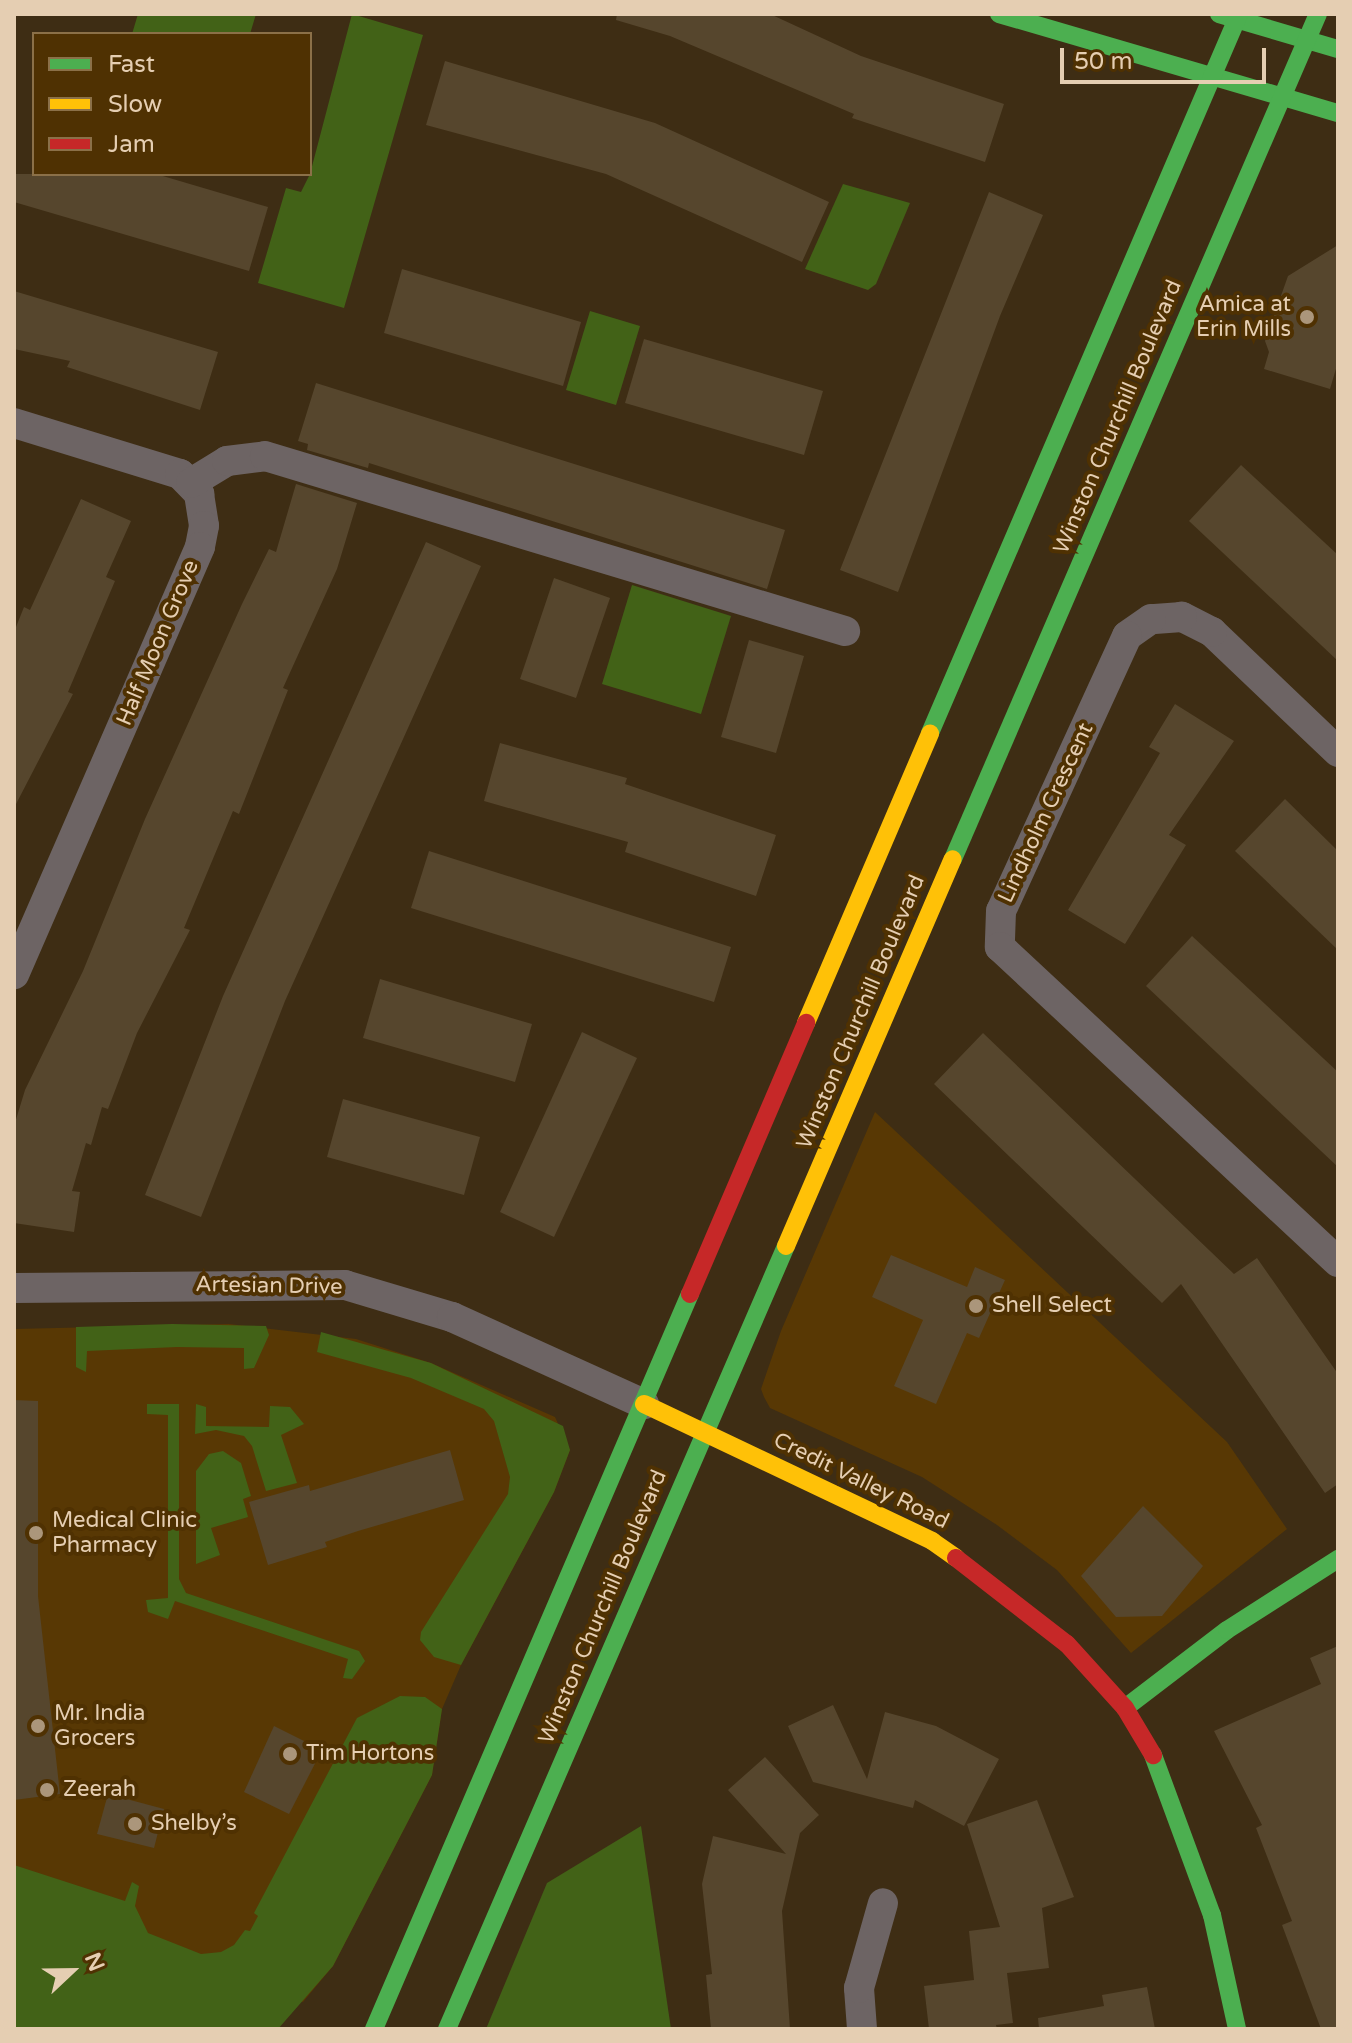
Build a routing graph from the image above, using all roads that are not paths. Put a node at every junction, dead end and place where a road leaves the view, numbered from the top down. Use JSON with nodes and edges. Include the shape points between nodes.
{"nodes":[{"id":1,"x":999,"y":14,"type":"edge"},
{"id":2,"x":1318,"y":14,"type":"edge"},
{"id":3,"x":1232,"y":16,"type":"edge"},
{"id":4,"x":1307,"y":40,"type":"junction"},
{"id":5,"x":1338,"y":49,"type":"edge"},
{"id":6,"x":1212,"y":76,"type":"junction"},
{"id":7,"x":1283,"y":97,"type":"junction"},
{"id":8,"x":1338,"y":113,"type":"edge"},
{"id":9,"x":14,"y":423,"type":"edge"},
{"id":10,"x":191,"y":483,"type":"junction"},
{"id":11,"x":845,"y":631,"type":"dead end"},
{"id":12,"x":1338,"y":752,"type":"edge"},
{"id":13,"x":14,"y":974,"type":"edge"},
{"id":14,"x":1338,"y":1262,"type":"edge"},
{"id":15,"x":14,"y":1288,"type":"edge"},
{"id":16,"x":644,"y":1404,"type":"junction"},
{"id":17,"x":705,"y":1432,"type":"junction"},
{"id":18,"x":1338,"y":1559,"type":"edge"},
{"id":19,"x":1125,"y":1708,"type":"junction"},
{"id":20,"x":883,"y":1903,"type":"dead end"},
{"id":21,"x":374,"y":2029,"type":"edge"},
{"id":22,"x":447,"y":2029,"type":"edge"},
{"id":23,"x":862,"y":2029,"type":"edge"},
{"id":24,"x":1237,"y":2029,"type":"edge"}],
"edges":[{"from":1,"to":6,"type":"main road"},
{"from":2,"to":4,"type":"main road","name":"Winston Churchill Boulevard"},
{"from":3,"to":4,"type":"main road"},
{"from":3,"to":6,"type":"main road","name":"Winston Churchill Boulevard"},
{"from":4,"to":5,"type":"main road"},
{"from":4,"to":7,"type":"main road","name":"Winston Churchill Boulevard"},
{"from":6,"to":7,"type":"main road"},
{"from":6,"to":16,"type":"main road","name":"Winston Churchill Boulevard"},
{"from":7,"to":8,"type":"main road"},
{"from":7,"to":17,"type":"main road","name":"Winston Churchill Boulevard"},
{"from":9,"to":10,"type":"street","via":[[166,469]]},
{"from":10,"to":11,"type":"street","via":[[227,461],[265,456]]},
{"from":10,"to":13,"type":"street","name":"Half Moon Grove","via":[[203,508],[200,547]]},
{"from":12,"to":14,"type":"street","name":"Lindholm Crescent","via":[[1212,632],[1182,617],[1151,619],[1127,636],[1120,651],[1001,911],[1000,947]]},
{"from":15,"to":16,"type":"street","name":"Artesian Drive","via":[[345,1285],[452,1317]]},
{"from":16,"to":17,"type":"main road","name":"Credit Valley Road"},
{"from":16,"to":21,"type":"main road","name":"Winston Churchill Boulevard"},
{"from":17,"to":19,"type":"main road","name":"Credit Valley Road","via":[[886,1515],[974,1568],[1067,1644]]},
{"from":17,"to":22,"type":"main road","name":"Winston Churchill Boulevard"},
{"from":18,"to":19,"type":"main road","via":[[1227,1630]]},
{"from":19,"to":24,"type":"main road","name":"Credit Valley Road","via":[[1152,1752],[1193,1853]]},
{"from":20,"to":23,"type":"street","via":[[859,1988]]}]}
